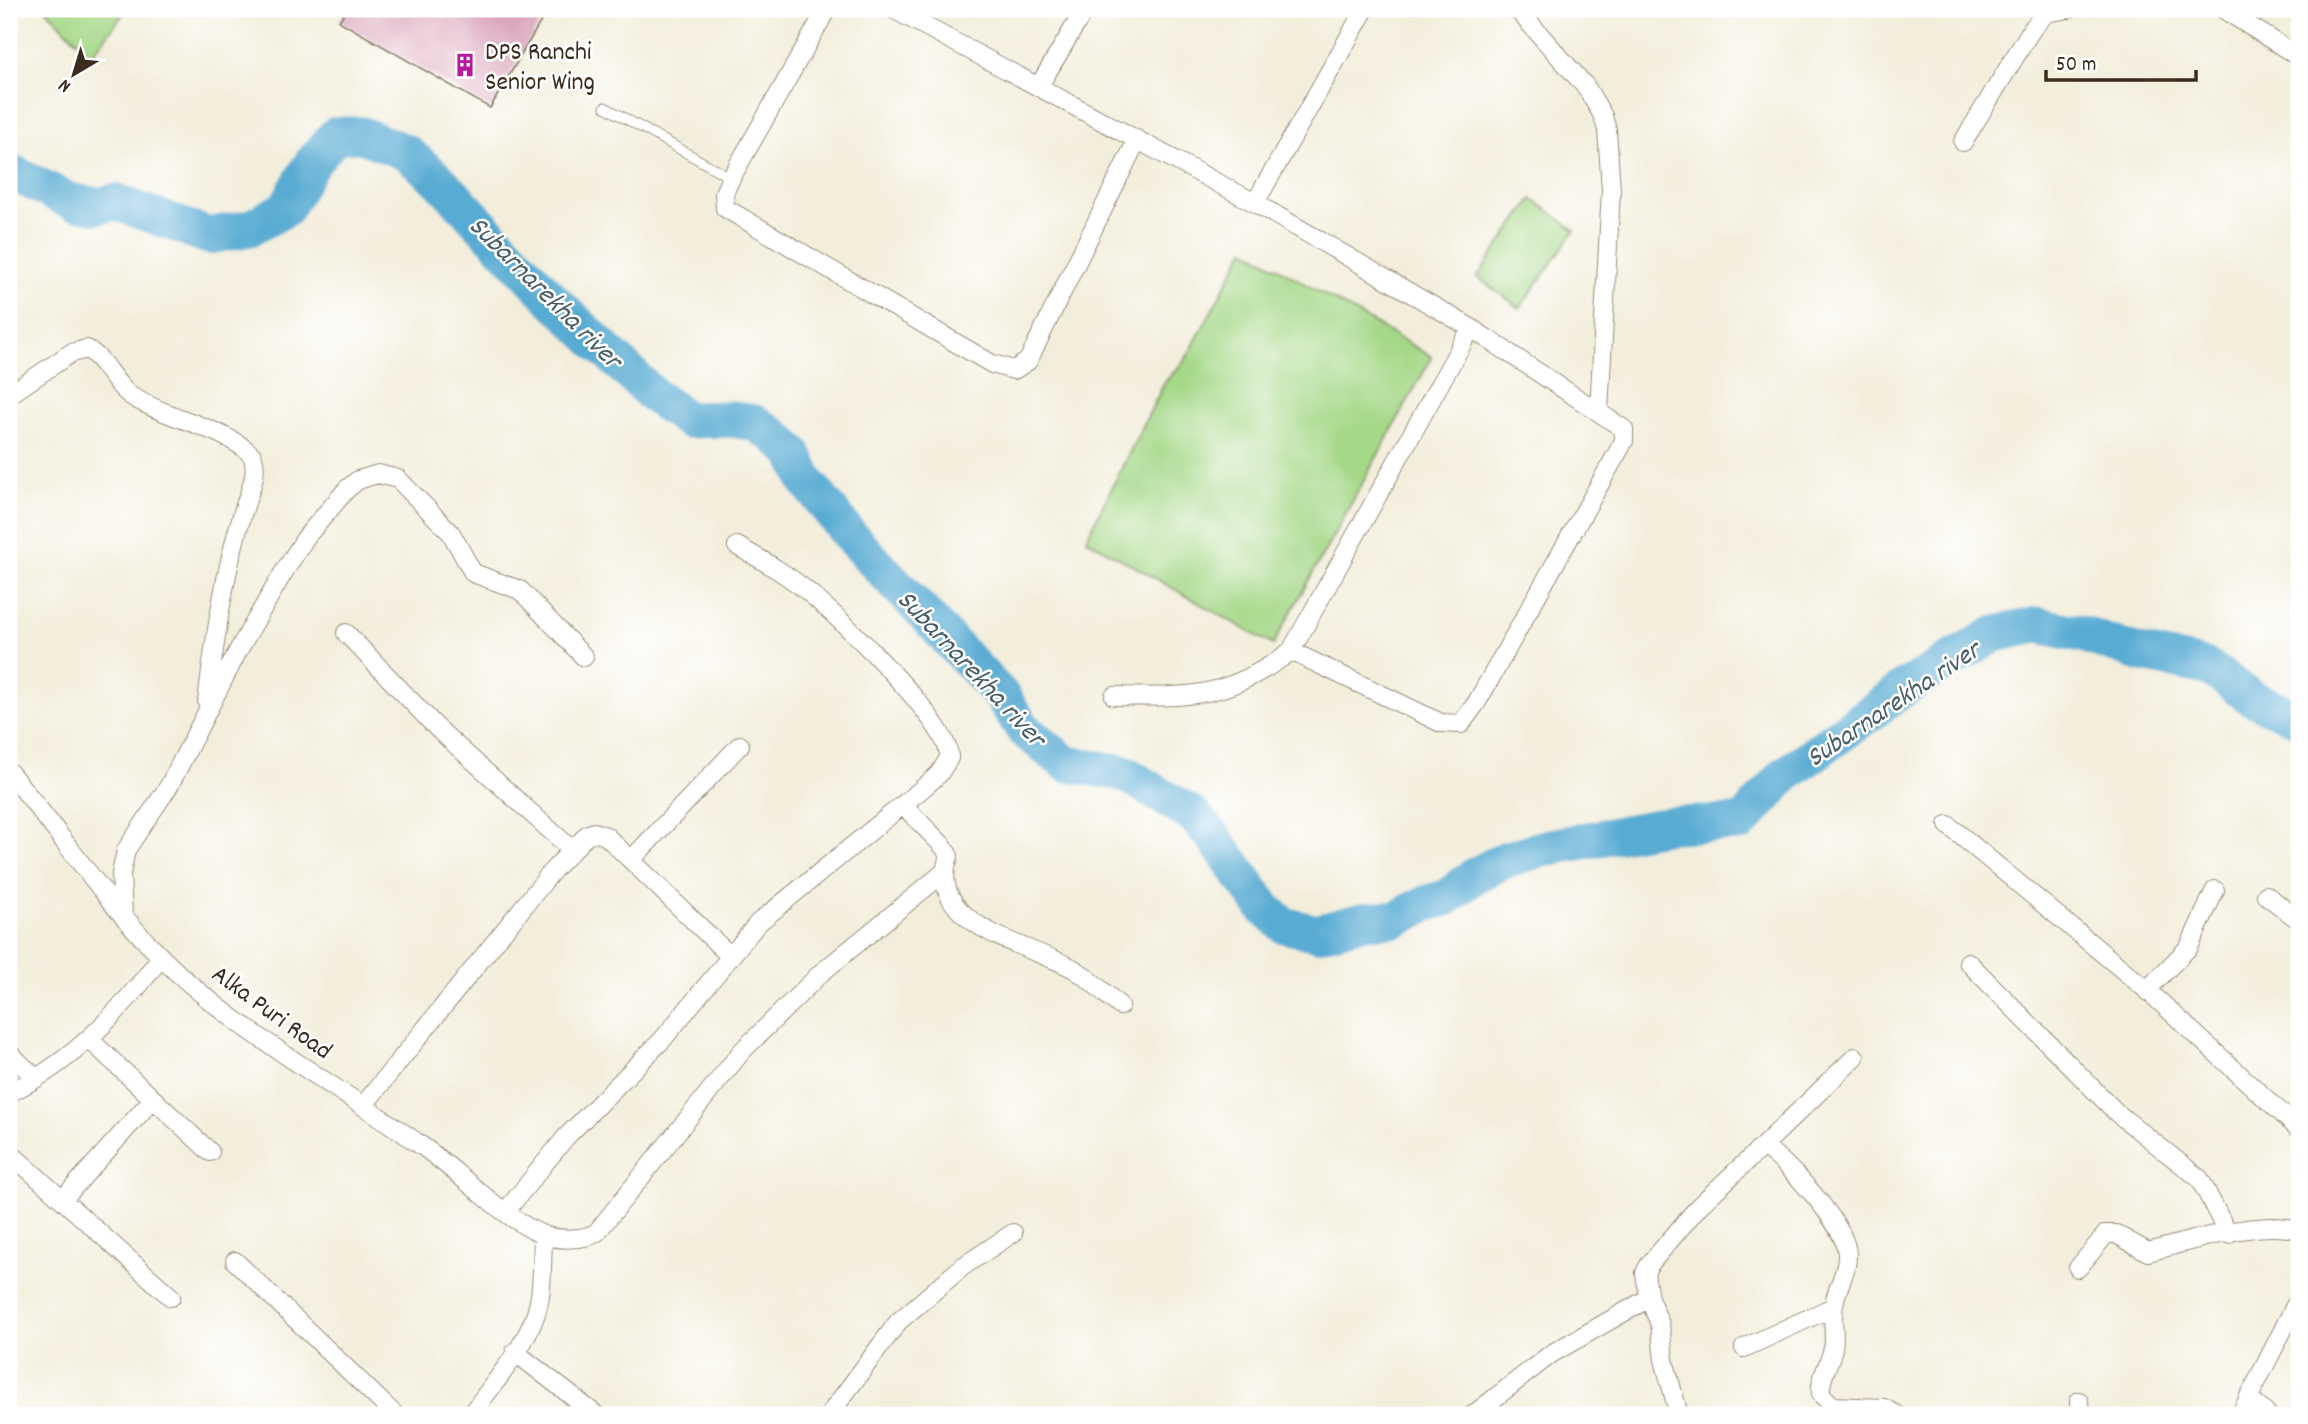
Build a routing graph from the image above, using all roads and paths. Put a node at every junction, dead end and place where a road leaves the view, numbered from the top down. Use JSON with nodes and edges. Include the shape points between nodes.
{"nodes":[{"id":1,"x":827,"y":9,"type":"edge"},
{"id":2,"x":893,"y":9,"type":"edge"},
{"id":3,"x":1085,"y":9,"type":"edge"},
{"id":4,"x":1365,"y":9,"type":"edge"},
{"id":5,"x":1517,"y":9,"type":"edge"},
{"id":6,"x":2069,"y":9,"type":"edge"},
{"id":7,"x":2223,"y":9,"type":"edge"},
{"id":8,"x":2299,"y":57,"type":"edge"},
{"id":9,"x":1039,"y":86,"type":"junction"},
{"id":10,"x":605,"y":107,"type":"dead end"},
{"id":11,"x":1138,"y":140,"type":"junction"},
{"id":12,"x":1963,"y":142,"type":"dead end"},
{"id":13,"x":731,"y":178,"type":"junction"},
{"id":14,"x":1255,"y":203,"type":"junction"},
{"id":15,"x":1471,"y":328,"type":"junction"},
{"id":16,"x":9,"y":395,"type":"edge"},
{"id":17,"x":1599,"y":411,"type":"junction"},
{"id":18,"x":737,"y":546,"type":"dead end"},
{"id":19,"x":346,"y":633,"type":"dead end"},
{"id":20,"x":1291,"y":651,"type":"junction"},
{"id":21,"x":584,"y":657,"type":"dead end"},
{"id":22,"x":1114,"y":696,"type":"dead end"},
{"id":23,"x":206,"y":715,"type":"junction"},
{"id":24,"x":740,"y":745,"type":"dead end"},
{"id":25,"x":9,"y":772,"type":"edge"},
{"id":26,"x":903,"y":805,"type":"junction"},
{"id":27,"x":1948,"y":825,"type":"dead end"},
{"id":28,"x":572,"y":850,"type":"junction"},
{"id":29,"x":631,"y":860,"type":"junction"},
{"id":30,"x":943,"y":874,"type":"junction"},
{"id":31,"x":2215,"y":890,"type":"dead end"},
{"id":32,"x":2266,"y":895,"type":"dead end"},
{"id":33,"x":123,"y":916,"type":"junction"},
{"id":34,"x":2299,"y":920,"type":"edge"},
{"id":35,"x":730,"y":956,"type":"junction"},
{"id":36,"x":161,"y":957,"type":"junction"},
{"id":37,"x":1968,"y":962,"type":"dead end"},
{"id":38,"x":2147,"y":990,"type":"junction"},
{"id":39,"x":1120,"y":1006,"type":"dead end"},
{"id":40,"x":89,"y":1040,"type":"junction"},
{"id":41,"x":9,"y":1053,"type":"edge"},
{"id":42,"x":1855,"y":1057,"type":"dead end"},
{"id":43,"x":36,"y":1078,"type":"junction"},
{"id":44,"x":9,"y":1093,"type":"edge"},
{"id":45,"x":153,"y":1099,"type":"junction"},
{"id":46,"x":363,"y":1106,"type":"junction"},
{"id":47,"x":2299,"y":1129,"type":"edge"},
{"id":48,"x":1763,"y":1146,"type":"junction"},
{"id":49,"x":9,"y":1152,"type":"edge"},
{"id":50,"x":210,"y":1152,"type":"dead end"},
{"id":51,"x":64,"y":1198,"type":"junction"},
{"id":52,"x":506,"y":1211,"type":"junction"},
{"id":53,"x":2299,"y":1231,"type":"edge"},
{"id":54,"x":1013,"y":1233,"type":"dead end"},
{"id":55,"x":2228,"y":1234,"type":"junction"},
{"id":56,"x":549,"y":1237,"type":"junction"},
{"id":57,"x":235,"y":1261,"type":"dead end"},
{"id":58,"x":2078,"y":1268,"type":"dead end"},
{"id":59,"x":172,"y":1297,"type":"dead end"},
{"id":60,"x":1649,"y":1298,"type":"junction"},
{"id":61,"x":2299,"y":1298,"type":"edge"},
{"id":62,"x":1833,"y":1307,"type":"junction"},
{"id":63,"x":1744,"y":1348,"type":"dead end"},
{"id":64,"x":515,"y":1352,"type":"junction"},
{"id":65,"x":2248,"y":1398,"type":"junction"},
{"id":66,"x":395,"y":1415,"type":"edge"},
{"id":67,"x":473,"y":1415,"type":"edge"},
{"id":68,"x":596,"y":1415,"type":"edge"},
{"id":69,"x":829,"y":1415,"type":"edge"},
{"id":70,"x":1473,"y":1415,"type":"edge"},
{"id":71,"x":1679,"y":1415,"type":"edge"},
{"id":72,"x":1897,"y":1415,"type":"edge"},
{"id":73,"x":2240,"y":1415,"type":"edge"},
{"id":74,"x":2268,"y":1415,"type":"edge"}],
"edges":[{"from":1,"to":13,"type":"street"},
{"from":2,"to":9,"type":"street"},
{"from":3,"to":9,"type":"street"},
{"from":4,"to":14,"type":"street"},
{"from":5,"to":17,"type":"street","via":[[1586,87],[1607,130],[1611,190]]},
{"from":6,"to":12,"type":"street","via":[[2046,13],[2032,29]]},
{"from":7,"to":8,"type":"street"},
{"from":9,"to":11,"type":"street"},
{"from":10,"to":13,"type":"lane"},
{"from":11,"to":13,"type":"street","via":[[1042,337],[1028,362],[1014,370],[992,364],[731,214],[723,203]]},
{"from":11,"to":14,"type":"street"},
{"from":14,"to":15,"type":"street"},
{"from":15,"to":17,"type":"street"},
{"from":15,"to":20,"type":"street"},
{"from":16,"to":23,"type":"street","via":[[71,353],[87,349],[130,395],[236,441],[252,455],[255,474],[228,574]]},
{"from":17,"to":20,"type":"street","via":[[1624,429],[1623,441],[1465,722],[1441,723]]},
{"from":18,"to":26,"type":"street","via":[[813,596],[930,715],[950,749],[946,766]]},
{"from":19,"to":28,"type":"street","via":[[436,727]]},
{"from":20,"to":22,"type":"street","via":[[1262,673],[1211,693],[1167,698]]},
{"from":21,"to":23,"type":"street","via":[[520,590],[472,573],[451,533],[398,480],[378,474],[347,489],[306,537],[239,649]]},
{"from":23,"to":33,"type":"street","via":[[169,786],[126,850],[121,874]]},
{"from":24,"to":29,"type":"street"},
{"from":25,"to":33,"type":"street","name":"Alka Puri Road"},
{"from":26,"to":30,"type":"street","via":[[944,847],[949,856]]},
{"from":26,"to":35,"type":"street","via":[[758,923]]},
{"from":27,"to":38,"type":"street"},
{"from":28,"to":29,"type":"street","via":[[594,832],[606,836]]},
{"from":28,"to":46,"type":"street"},
{"from":29,"to":35,"type":"street"},
{"from":30,"to":39,"type":"street","via":[[948,899],[963,914],[993,933],[1075,970]]},
{"from":30,"to":56,"type":"street","via":[[821,973],[742,1051],[597,1232]]},
{"from":31,"to":38,"type":"street","via":[[2189,947]]},
{"from":32,"to":34,"type":"street"},
{"from":33,"to":36,"type":"street","name":"Alka Puri Road"},
{"from":35,"to":52,"type":"street","via":[[663,1039],[566,1137]]},
{"from":36,"to":40,"type":"street","via":[[132,996]]},
{"from":36,"to":46,"type":"street","name":"Alka Puri Road","via":[[256,1032]]},
{"from":37,"to":55,"type":"street","via":[[2127,1122],[2200,1179]]},
{"from":38,"to":47,"type":"street"},
{"from":40,"to":43,"type":"street"},
{"from":40,"to":45,"type":"street"},
{"from":41,"to":43,"type":"street"},
{"from":42,"to":48,"type":"street"},
{"from":43,"to":44,"type":"street"},
{"from":45,"to":50,"type":"street"},
{"from":45,"to":51,"type":"street"},
{"from":46,"to":52,"type":"street","name":"Alka Puri Road"},
{"from":48,"to":60,"type":"street","via":[[1699,1206],[1649,1265],[1645,1273]]},
{"from":48,"to":62,"type":"street","via":[[1782,1161],[1845,1239],[1845,1270]]},
{"from":49,"to":51,"type":"street"},
{"from":51,"to":59,"type":"street"},
{"from":52,"to":56,"type":"street","name":"Alka Puri Road"},
{"from":53,"to":55,"type":"street","via":[[2277,1227]]},
{"from":54,"to":69,"type":"street","via":[[962,1267],[898,1322]]},
{"from":55,"to":58,"type":"street","via":[[2148,1252],[2116,1234],[2106,1234]]},
{"from":56,"to":64,"type":"street","via":[[539,1302]]},
{"from":57,"to":66,"type":"street"},
{"from":60,"to":70,"type":"street","via":[[1542,1360]]},
{"from":60,"to":71,"type":"street","via":[[1660,1324]]},
{"from":61,"to":65,"type":"street"},
{"from":62,"to":63,"type":"street"},
{"from":62,"to":72,"type":"street","via":[[1834,1341],[1821,1394],[1833,1406],[1884,1408]]},
{"from":64,"to":67,"type":"street"},
{"from":64,"to":68,"type":"street"},
{"from":65,"to":73,"type":"street"},
{"from":65,"to":74,"type":"street"}]}
